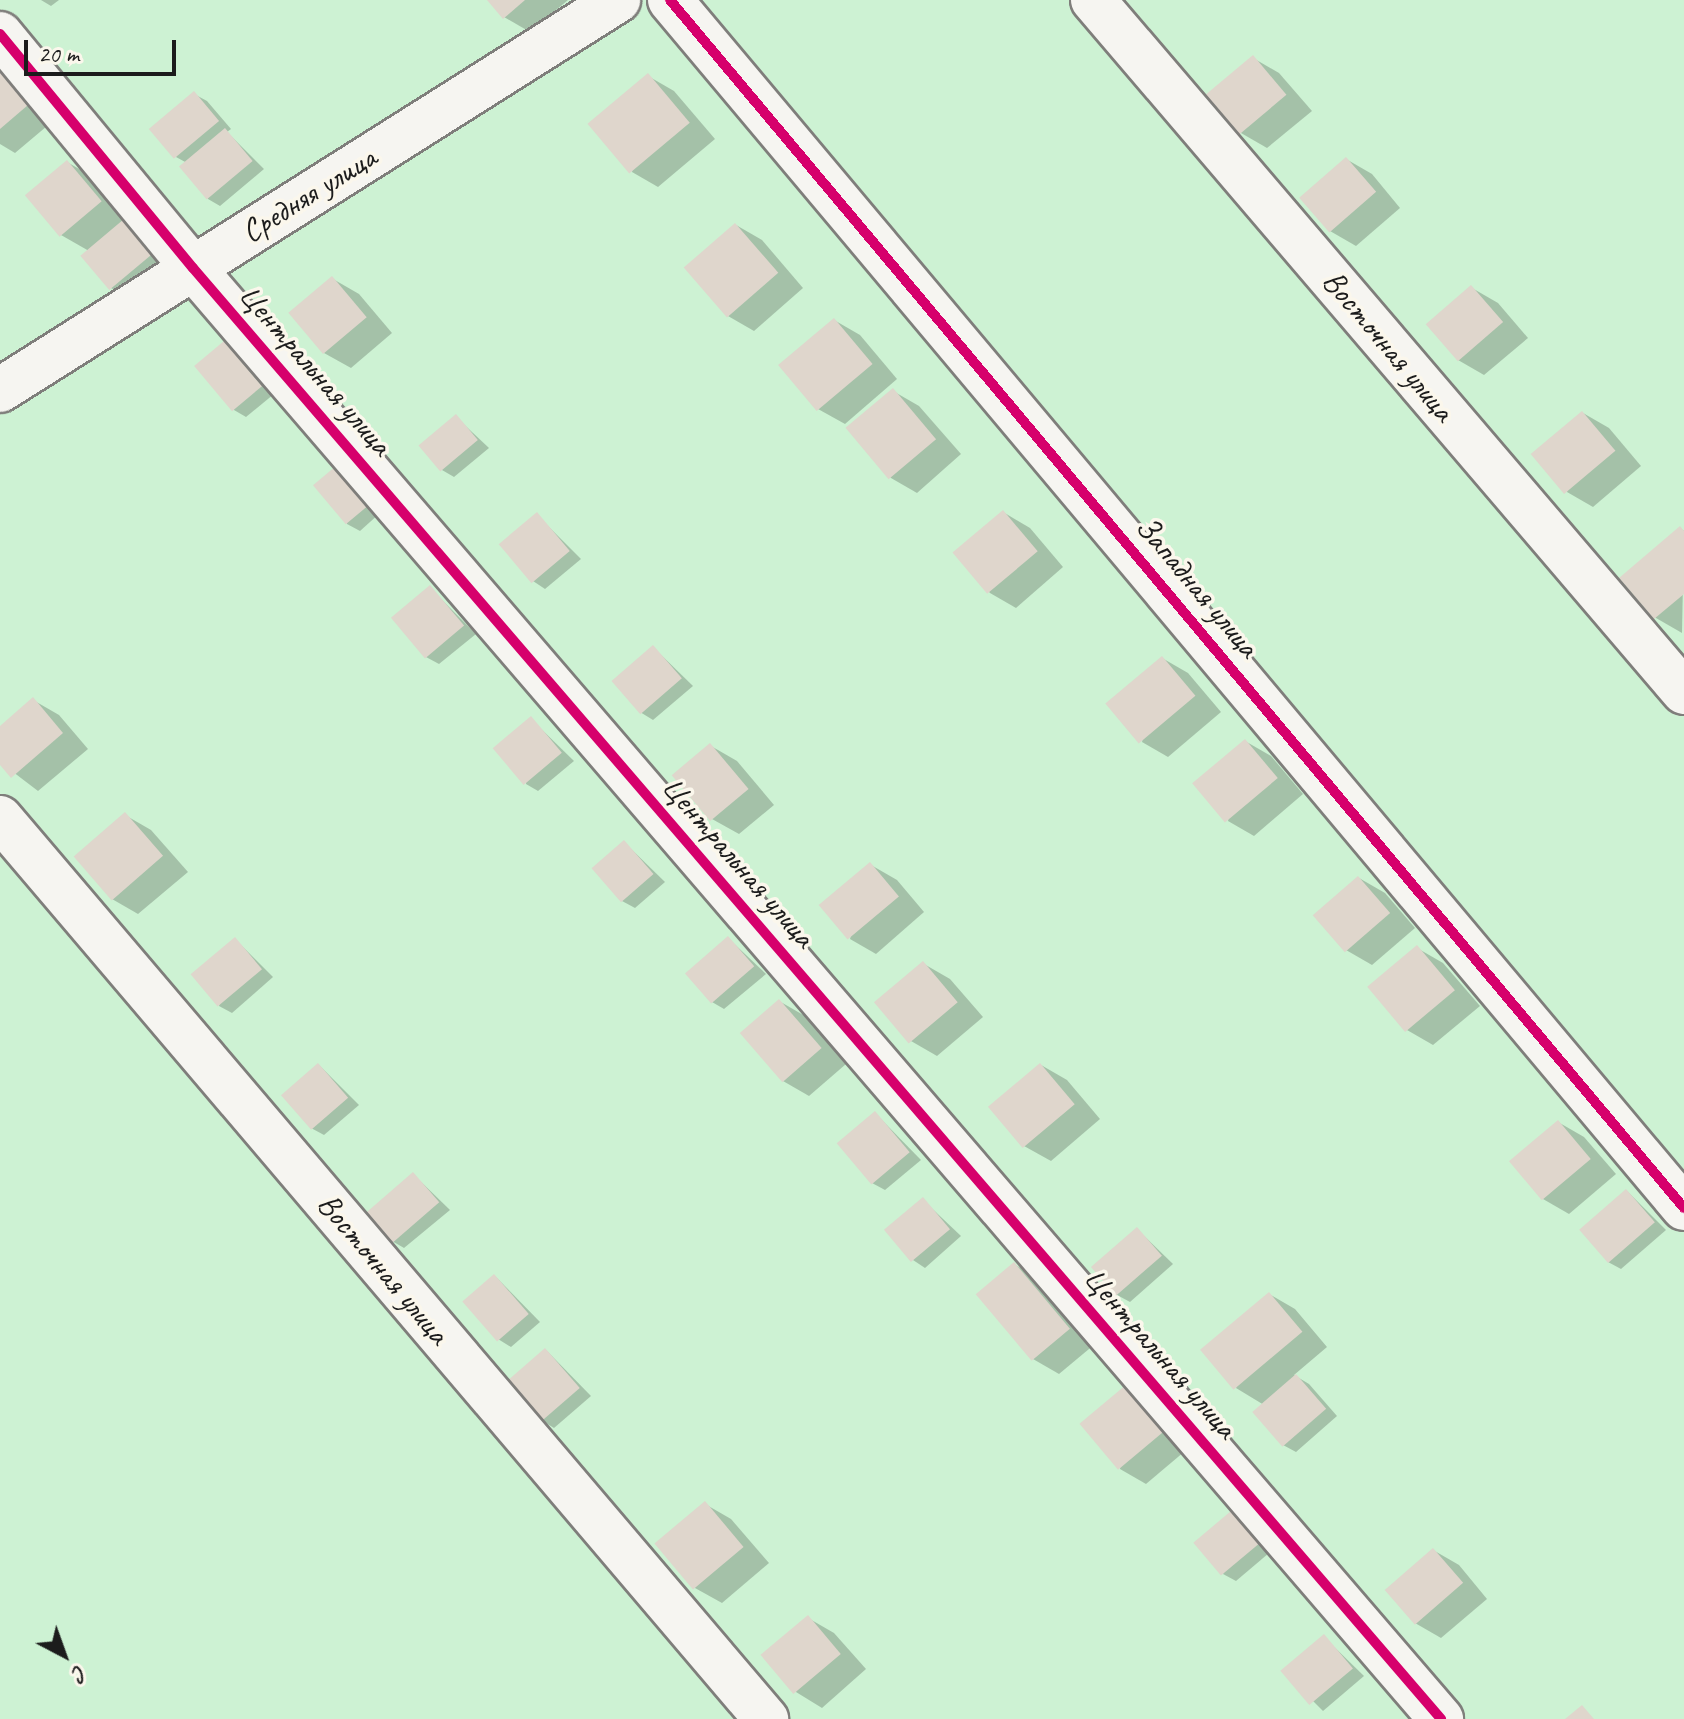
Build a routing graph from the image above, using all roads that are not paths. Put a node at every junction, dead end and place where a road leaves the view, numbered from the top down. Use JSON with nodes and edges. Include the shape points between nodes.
{"nodes":[{"id":1,"x":618,"y":0,"type":"edge"},
{"id":2,"x":670,"y":0,"type":"edge"},
{"id":3,"x":1093,"y":0,"type":"edge"},
{"id":4,"x":0,"y":34,"type":"edge"},
{"id":5,"x":193,"y":268,"type":"junction"},
{"id":6,"x":0,"y":390,"type":"edge"},
{"id":7,"x":1684,"y":692,"type":"edge"},
{"id":8,"x":0,"y":818,"type":"edge"},
{"id":9,"x":1684,"y":1208,"type":"edge"},
{"id":10,"x":766,"y":1719,"type":"edge"},
{"id":11,"x":1441,"y":1719,"type":"edge"}],
"edges":[{"from":1,"to":5,"type":"street","name":"Средняя улица"},
{"from":2,"to":9,"type":"street","name":"Западная улица"},
{"from":3,"to":7,"type":"street","name":"Восточная улица"},
{"from":4,"to":5,"type":"street","name":"Центральная улица"},
{"from":5,"to":6,"type":"street","name":"Средняя улица"},
{"from":5,"to":11,"type":"street","name":"Центральная улица"},
{"from":8,"to":10,"type":"street","name":"Восточная улица"}]}
